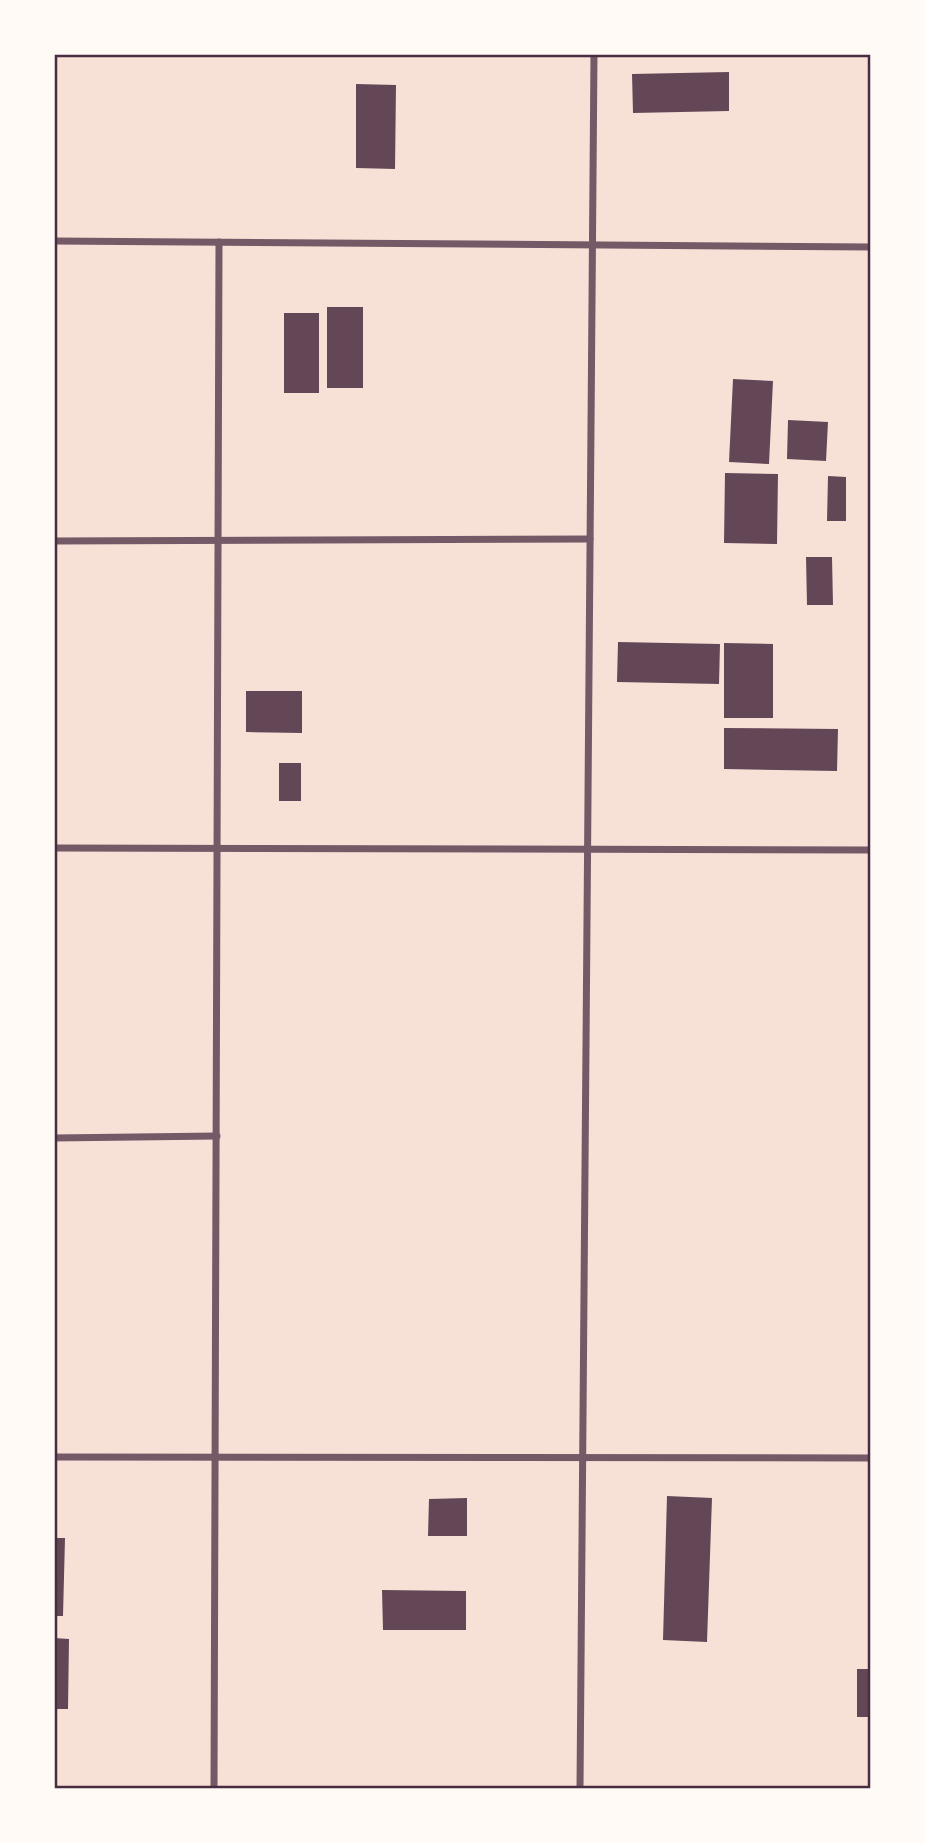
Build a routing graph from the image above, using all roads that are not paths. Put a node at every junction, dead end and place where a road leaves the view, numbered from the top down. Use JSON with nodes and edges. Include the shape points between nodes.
{"nodes":[{"id":1,"x":594,"y":54,"type":"edge"},
{"id":2,"x":54,"y":241,"type":"edge"},
{"id":3,"x":219,"y":242,"type":"junction"},
{"id":4,"x":593,"y":245,"type":"junction"},
{"id":5,"x":871,"y":247,"type":"edge"},
{"id":6,"x":590,"y":539,"type":"junction"},
{"id":7,"x":218,"y":540,"type":"junction"},
{"id":8,"x":54,"y":541,"type":"edge"},
{"id":9,"x":54,"y":848,"type":"edge"},
{"id":10,"x":217,"y":848,"type":"junction"},
{"id":11,"x":588,"y":849,"type":"junction"},
{"id":12,"x":871,"y":850,"type":"edge"},
{"id":13,"x":216,"y":1136,"type":"junction"},
{"id":14,"x":54,"y":1138,"type":"edge"},
{"id":15,"x":54,"y":1457,"type":"edge"},
{"id":16,"x":216,"y":1457,"type":"junction"},
{"id":17,"x":583,"y":1457,"type":"junction"},
{"id":18,"x":871,"y":1458,"type":"edge"},
{"id":19,"x":214,"y":1789,"type":"edge"},
{"id":20,"x":580,"y":1789,"type":"edge"}],
"edges":[{"from":1,"to":4,"type":"street"},
{"from":2,"to":3,"type":"street"},
{"from":3,"to":4,"type":"street"},
{"from":3,"to":7,"type":"street"},
{"from":4,"to":5,"type":"street"},
{"from":4,"to":6,"type":"street"},
{"from":6,"to":7,"type":"street"},
{"from":6,"to":11,"type":"street"},
{"from":7,"to":8,"type":"street"},
{"from":7,"to":10,"type":"street"},
{"from":9,"to":10,"type":"street"},
{"from":10,"to":11,"type":"street"},
{"from":10,"to":13,"type":"street"},
{"from":11,"to":12,"type":"street"},
{"from":11,"to":17,"type":"street"},
{"from":13,"to":14,"type":"street"},
{"from":13,"to":16,"type":"street"},
{"from":15,"to":16,"type":"street"},
{"from":16,"to":17,"type":"street"},
{"from":16,"to":19,"type":"street"},
{"from":17,"to":18,"type":"street"},
{"from":17,"to":20,"type":"street"}]}
